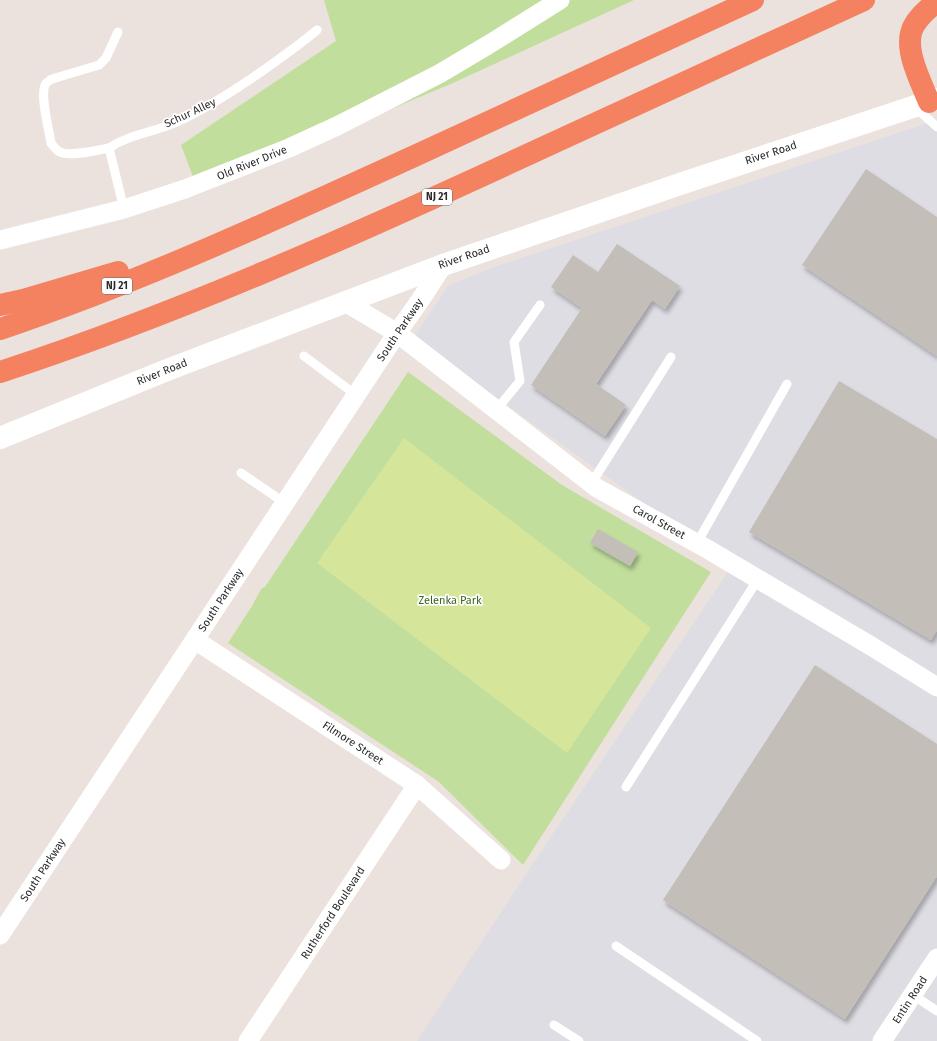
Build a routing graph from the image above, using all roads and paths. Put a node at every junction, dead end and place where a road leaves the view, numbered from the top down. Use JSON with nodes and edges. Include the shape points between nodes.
{"nodes":[{"id":1,"x":560,"y":0,"type":"edge"},
{"id":2,"x":753,"y":0,"type":"edge"},
{"id":3,"x":864,"y":0,"type":"edge"},
{"id":4,"x":937,"y":2,"type":"edge"},
{"id":5,"x":317,"y":30,"type":"dead end"},
{"id":6,"x":118,"y":32,"type":"dead end"},
{"id":7,"x":927,"y":102,"type":"edge"},
{"id":8,"x":937,"y":127,"type":"edge"},
{"id":9,"x":109,"y":148,"type":"junction"},
{"id":10,"x":124,"y":209,"type":"junction"},
{"id":11,"x":232,"y":238,"type":"junction"},
{"id":12,"x":0,"y":240,"type":"edge"},
{"id":13,"x":443,"y":265,"type":"junction"},
{"id":14,"x":345,"y":302,"type":"junction"},
{"id":15,"x":0,"y":305,"type":"edge"},
{"id":16,"x":540,"y":305,"type":"dead end"},
{"id":17,"x":0,"y":329,"type":"edge"},
{"id":18,"x":397,"y":334,"type":"junction"},
{"id":19,"x":304,"y":356,"type":"dead end"},
{"id":20,"x":671,"y":357,"type":"dead end"},
{"id":21,"x":0,"y":372,"type":"edge"},
{"id":22,"x":787,"y":384,"type":"dead end"},
{"id":23,"x":356,"y":395,"type":"junction"},
{"id":24,"x":496,"y":410,"type":"junction"},
{"id":25,"x":0,"y":438,"type":"edge"},
{"id":26,"x":241,"y":473,"type":"dead end"},
{"id":27,"x":591,"y":484,"type":"junction"},
{"id":28,"x":285,"y":503,"type":"junction"},
{"id":29,"x":697,"y":543,"type":"junction"},
{"id":30,"x":758,"y":580,"type":"junction"},
{"id":31,"x":194,"y":640,"type":"junction"},
{"id":32,"x":937,"y":687,"type":"edge"},
{"id":33,"x":417,"y":785,"type":"junction"},
{"id":34,"x":626,"y":787,"type":"dead end"},
{"id":35,"x":501,"y":860,"type":"dead end"},
{"id":36,"x":0,"y":935,"type":"edge"},
{"id":37,"x":616,"y":946,"type":"dead end"},
{"id":38,"x":937,"y":958,"type":"edge"},
{"id":39,"x":913,"y":995,"type":"junction"},
{"id":40,"x":937,"y":1011,"type":"edge"},
{"id":41,"x":554,"y":1025,"type":"dead end"},
{"id":42,"x":248,"y":1041,"type":"edge"},
{"id":43,"x":579,"y":1041,"type":"edge"},
{"id":44,"x":758,"y":1041,"type":"edge"},
{"id":45,"x":882,"y":1041,"type":"edge"}],
"edges":[{"from":1,"to":10,"type":"street","name":"Old River Drive","via":[[439,74],[337,126],[229,172]]},
{"from":2,"to":11,"type":"highway","number":"NJ 21"},
{"from":3,"to":21,"type":"highway","number":"NJ 21","via":[[322,248],[178,308]]},
{"from":4,"to":7,"type":"highway","via":[[918,19],[911,32],[910,47]]},
{"from":5,"to":9,"type":"lane","name":"Schur Alley","via":[[290,52],[222,98],[176,122],[139,134]]},
{"from":6,"to":9,"type":"lane","name":"Schur Alley","via":[[100,65],[52,79],[44,87],[51,142],[55,149],[70,154]]},
{"from":7,"to":8,"type":"lane"},
{"from":7,"to":13,"type":"street","name":"River Road"},
{"from":9,"to":10,"type":"lane"},
{"from":10,"to":12,"type":"street","name":"Old River Drive"},
{"from":11,"to":15,"type":"highway"},
{"from":11,"to":17,"type":"highway","number":"NJ 21","via":[[90,296]]},
{"from":13,"to":14,"type":"street","name":"River Road"},
{"from":13,"to":18,"type":"street","name":"South Parkway"},
{"from":14,"to":18,"type":"street","name":"Carol Street"},
{"from":14,"to":25,"type":"street","name":"River Road","via":[[166,370]]},
{"from":16,"to":24,"type":"lane","via":[[514,342],[520,381]]},
{"from":18,"to":23,"type":"street","name":"South Parkway"},
{"from":18,"to":24,"type":"street","name":"Carol Street"},
{"from":19,"to":23,"type":"lane"},
{"from":20,"to":27,"type":"lane"},
{"from":22,"to":29,"type":"lane"},
{"from":23,"to":28,"type":"street","name":"South Parkway"},
{"from":24,"to":27,"type":"street","name":"Carol Street"},
{"from":26,"to":28,"type":"lane"},
{"from":27,"to":29,"type":"street","name":"Carol Street"},
{"from":28,"to":31,"type":"street","name":"South Parkway"},
{"from":29,"to":30,"type":"street","name":"Carol Street"},
{"from":30,"to":32,"type":"street","name":"Carol Street"},
{"from":30,"to":34,"type":"lane"},
{"from":31,"to":33,"type":"street","name":"Filmore Street"},
{"from":31,"to":36,"type":"street","name":"South Parkway"},
{"from":33,"to":35,"type":"street","name":"Filmore Street"},
{"from":33,"to":42,"type":"street","name":"Rutherford Boulevard"},
{"from":37,"to":44,"type":"lane"},
{"from":38,"to":39,"type":"street","name":"Entin Road"},
{"from":39,"to":40,"type":"lane"},
{"from":39,"to":45,"type":"street","name":"Entin Road"},
{"from":41,"to":43,"type":"lane"}]}
